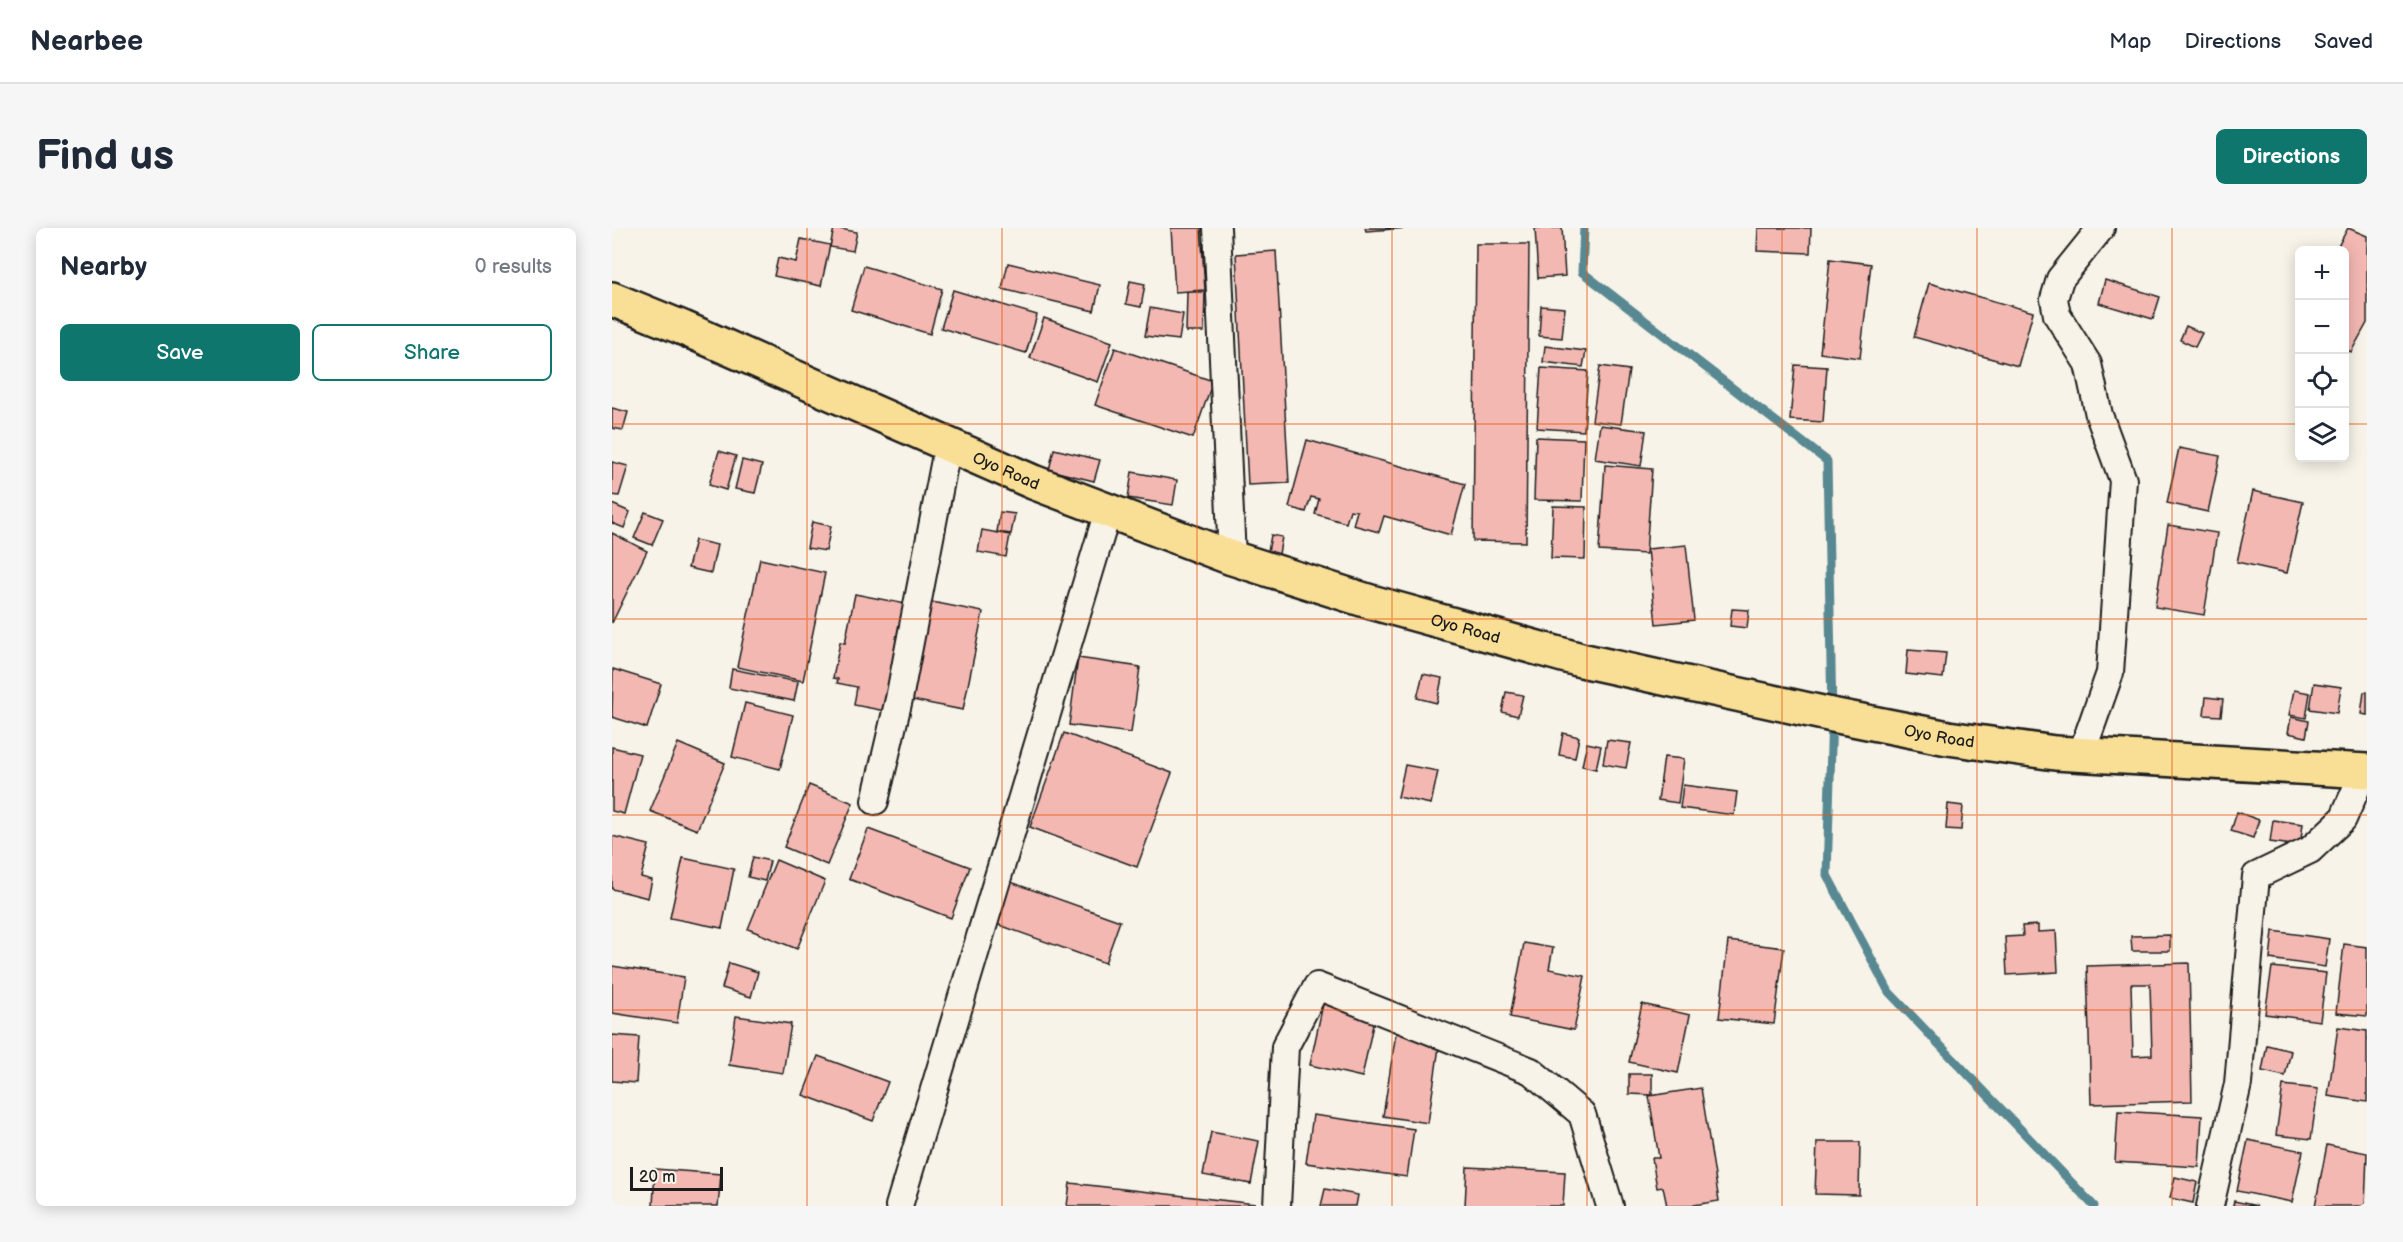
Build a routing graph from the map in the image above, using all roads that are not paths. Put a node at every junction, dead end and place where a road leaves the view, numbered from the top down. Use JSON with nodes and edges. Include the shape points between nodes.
{"nodes":[{"id":1,"x":1217,"y":228,"type":"edge"},
{"id":2,"x":2101,"y":228,"type":"edge"},
{"id":3,"x":612,"y":299,"type":"edge"},
{"id":4,"x":948,"y":444,"type":"junction"},
{"id":5,"x":1108,"y":511,"type":"junction"},
{"id":6,"x":1232,"y":558,"type":"junction"},
{"id":7,"x":2081,"y":755,"type":"junction"},
{"id":8,"x":2365,"y":771,"type":"edge"},
{"id":9,"x":875,"y":801,"type":"dead end"},
{"id":10,"x":899,"y":1206,"type":"edge"},
{"id":11,"x":1277,"y":1206,"type":"edge"},
{"id":12,"x":1610,"y":1206,"type":"edge"},
{"id":13,"x":2210,"y":1206,"type":"edge"}],
"edges":[{"from":1,"to":6,"type":"street"},
{"from":2,"to":7,"type":"street","via":[[2060,279],[2054,299],[2057,315],[2088,364],[2099,414],[2123,480],[2110,673]]},
{"from":3,"to":4,"type":"highway","name":"Oyo Road"},
{"from":4,"to":5,"type":"highway","name":"Oyo Road"},
{"from":4,"to":9,"type":"street","via":[[899,699]]},
{"from":5,"to":6,"type":"highway","name":"Oyo Road"},
{"from":5,"to":10,"type":"street"},
{"from":6,"to":7,"type":"highway","name":"Oyo Road","via":[[1371,602],[1581,660],[1948,738]]},
{"from":7,"to":8,"type":"highway","name":"Oyo Road"},
{"from":8,"to":13,"type":"street","via":[[2343,819],[2310,850],[2256,876],[2238,1084]]},
{"from":11,"to":12,"type":"street","via":[[1285,1047],[1317,986],[1531,1071],[1582,1114]]}]}
